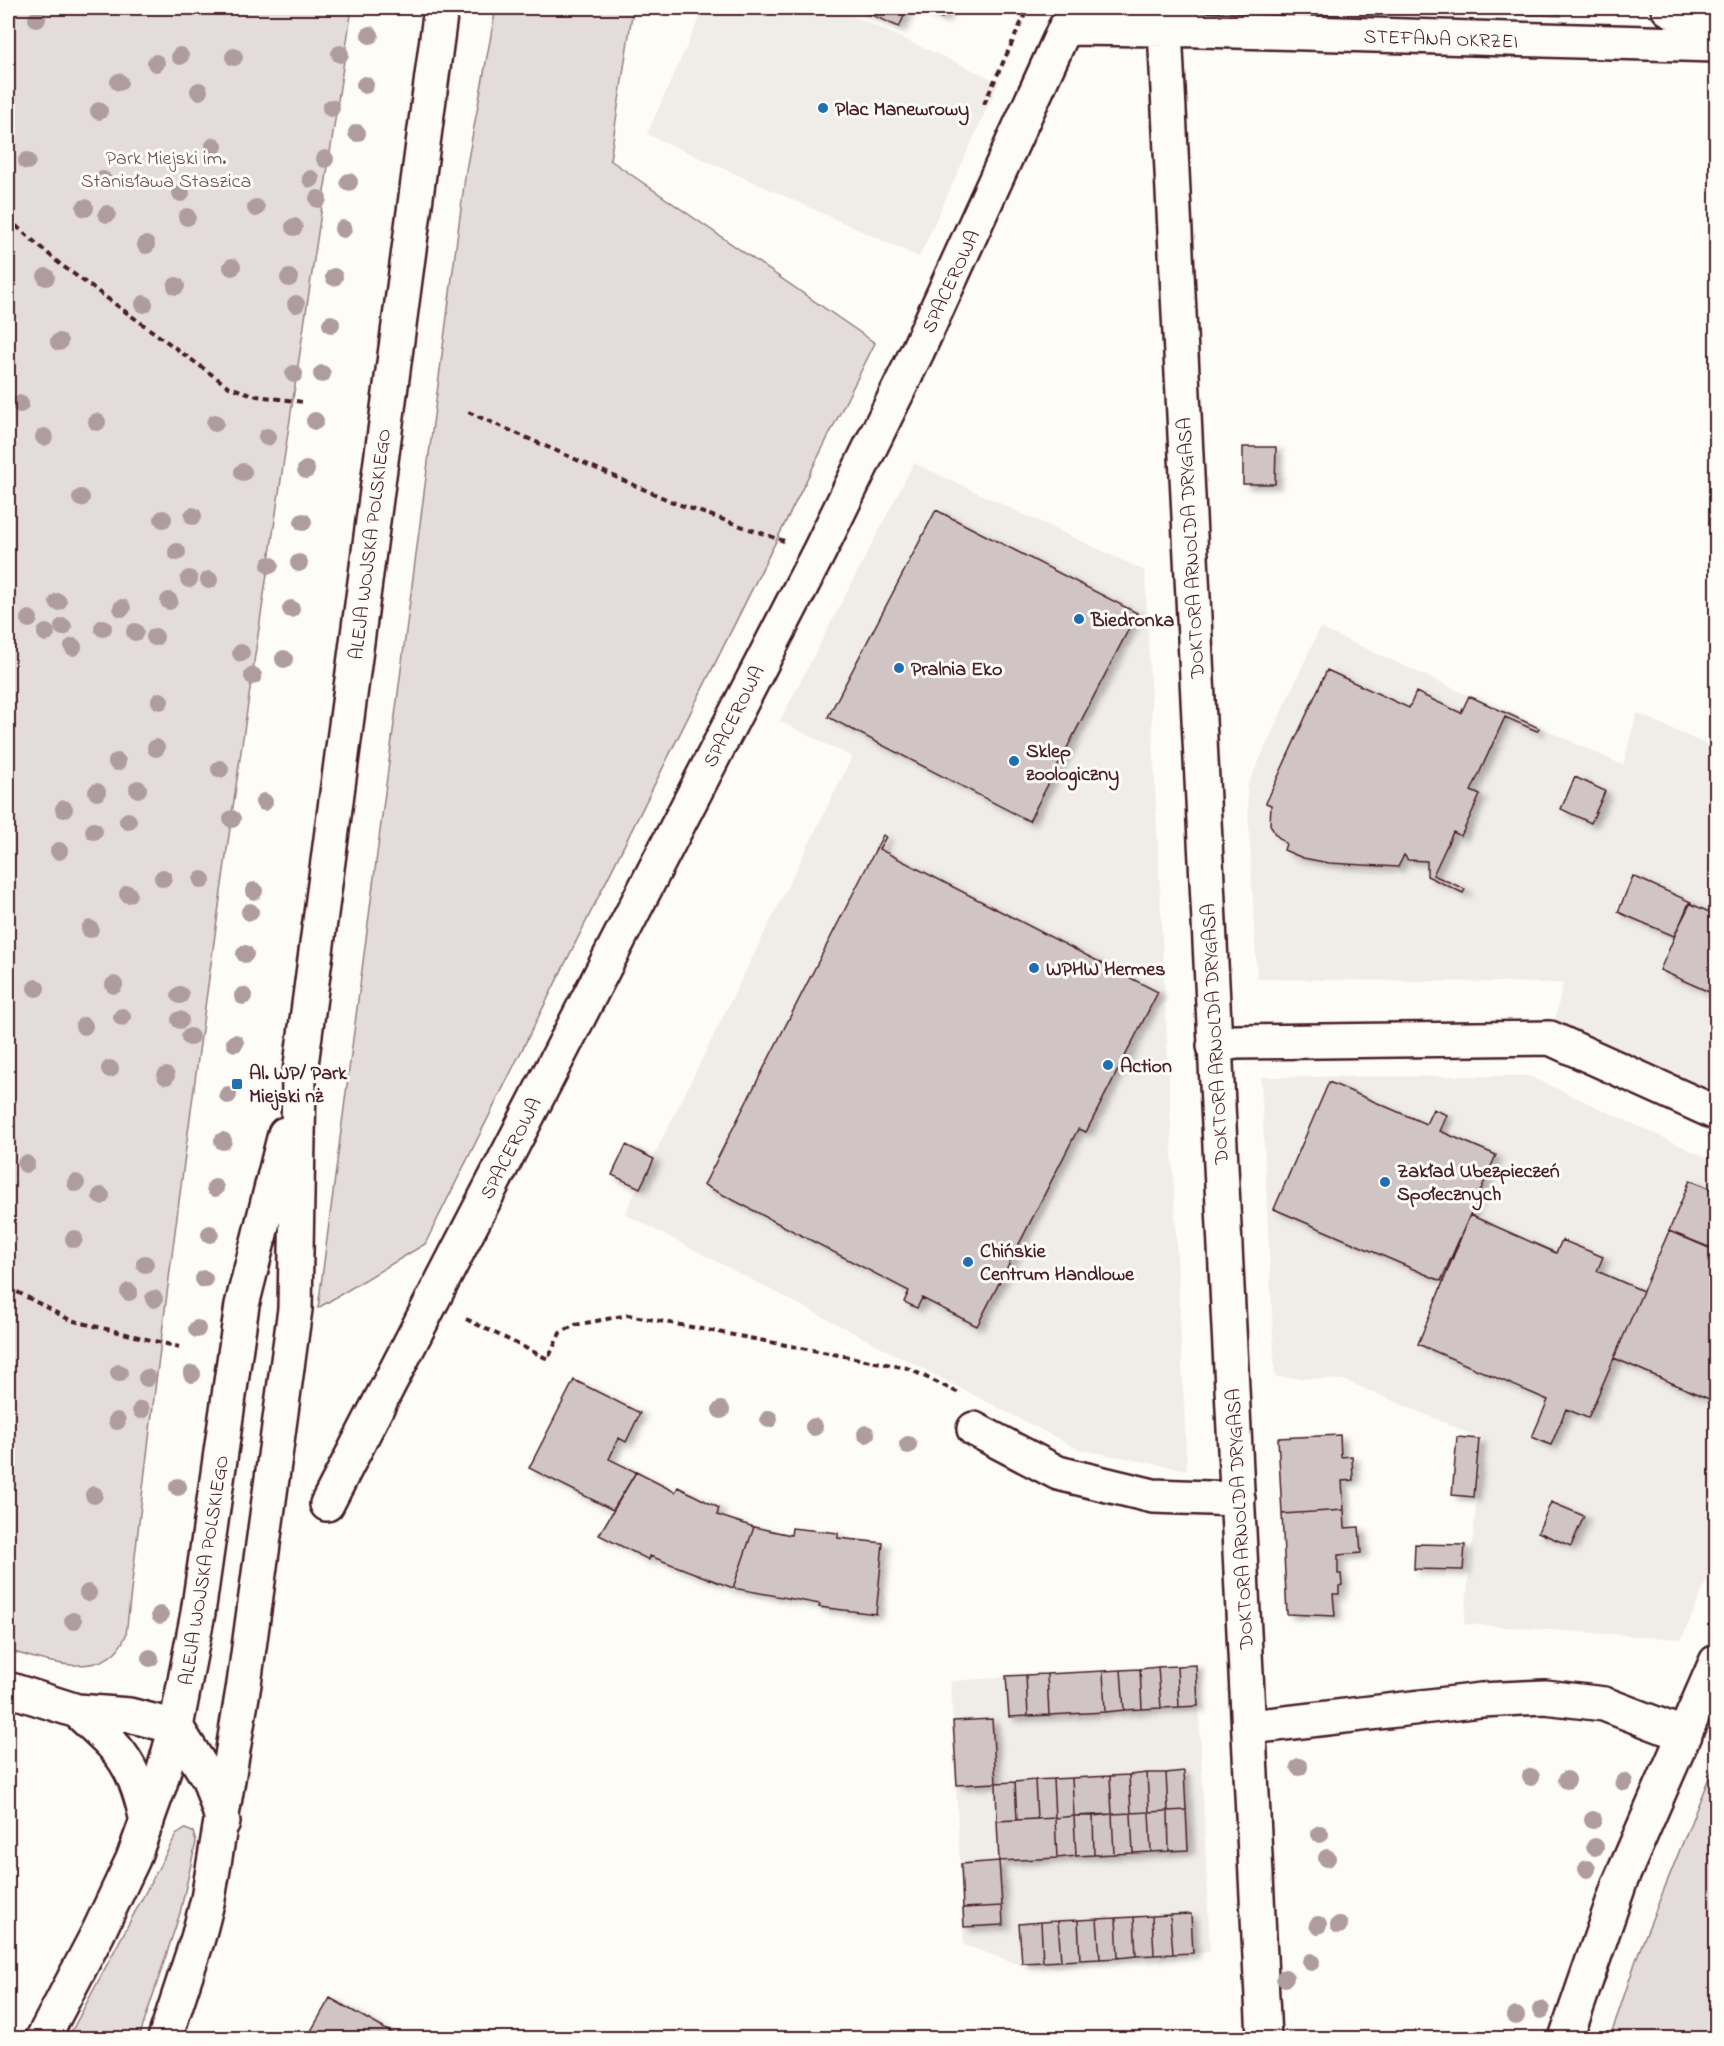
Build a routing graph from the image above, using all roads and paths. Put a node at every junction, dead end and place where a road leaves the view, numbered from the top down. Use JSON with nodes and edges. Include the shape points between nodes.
{"nodes":[{"id":1,"x":441,"y":8,"type":"edge"},
{"id":2,"x":1028,"y":8,"type":"edge"},
{"id":3,"x":1668,"y":8,"type":"edge"},
{"id":4,"x":1165,"y":18,"type":"edge"},
{"id":5,"x":1716,"y":34,"type":"edge"},
{"id":6,"x":1716,"y":45,"type":"edge"},
{"id":7,"x":984,"y":104,"type":"dead end"},
{"id":8,"x":8,"y":219,"type":"edge"},
{"id":9,"x":303,"y":402,"type":"dead end"},
{"id":10,"x":468,"y":412,"type":"dead end"},
{"id":11,"x":819,"y":552,"type":"junction"},
{"id":12,"x":1214,"y":1046,"type":"junction"},
{"id":13,"x":299,"y":1080,"type":"junction"},
{"id":14,"x":1716,"y":1113,"type":"edge"},
{"id":15,"x":8,"y":1287,"type":"edge"},
{"id":16,"x":430,"y":1302,"type":"junction"},
{"id":17,"x":179,"y":1347,"type":"dead end"},
{"id":18,"x":965,"y":1396,"type":"dead end"},
{"id":19,"x":974,"y":1429,"type":"dead end"},
{"id":20,"x":1238,"y":1500,"type":"junction"},
{"id":21,"x":327,"y":1504,"type":"dead end"},
{"id":22,"x":1716,"y":1662,"type":"edge"},
{"id":23,"x":8,"y":1689,"type":"edge"},
{"id":24,"x":76,"y":1711,"type":"junction"},
{"id":25,"x":176,"y":1727,"type":"junction"},
{"id":26,"x":1251,"y":1727,"type":"junction"},
{"id":27,"x":1685,"y":1735,"type":"junction"},
{"id":28,"x":147,"y":1822,"type":"junction"},
{"id":29,"x":223,"y":1822,"type":"junction"},
{"id":30,"x":43,"y":2038,"type":"edge"},
{"id":31,"x":165,"y":2038,"type":"edge"},
{"id":32,"x":1264,"y":2038,"type":"edge"},
{"id":33,"x":1566,"y":2038,"type":"edge"}],
"edges":[{"from":1,"to":13,"type":"street","name":"ALEJA WOJSKA POLSKIEGO"},
{"from":2,"to":7,"type":"path"},
{"from":3,"to":5,"type":"street"},
{"from":4,"to":6,"type":"street","name":"STEFANA OKRZEI"},
{"from":4,"to":11,"type":"street","name":"SPACEROWA","via":[[1065,28],[917,352]]},
{"from":4,"to":12,"type":"street","name":"DOKTORA ARNOLDA DRYGASA"},
{"from":8,"to":9,"type":"path","via":[[60,264],[229,387],[257,396]]},
{"from":10,"to":11,"type":"path","via":[[675,503]]},
{"from":11,"to":16,"type":"street","name":"SPACEROWA"},
{"from":12,"to":14,"type":"street","via":[[1236,1042],[1550,1038]]},
{"from":12,"to":20,"type":"street","name":"DOKTORA ARNOLDA DRYGASA"},
{"from":13,"to":25,"type":"street","name":"ALEJA WOJSKA POLSKIEGO","via":[[242,1305],[198,1613]]},
{"from":13,"to":29,"type":"street","name":"ALEJA WOJSKA POLSKIEGO","via":[[295,1309]]},
{"from":15,"to":17,"type":"path","via":[[70,1320]]},
{"from":16,"to":18,"type":"path","via":[[548,1359],[560,1333],[575,1325],[628,1315],[907,1368]]},
{"from":16,"to":21,"type":"street","name":"SPACEROWA"},
{"from":19,"to":20,"type":"street","via":[[1058,1473],[1153,1496]]},
{"from":20,"to":26,"type":"street","name":"DOKTORA ARNOLDA DRYGASA"},
{"from":22,"to":27,"type":"street"},
{"from":23,"to":24,"type":"street"},
{"from":24,"to":25,"type":"street","via":[[129,1715]]},
{"from":24,"to":28,"type":"street","via":[[126,1759],[142,1797]]},
{"from":25,"to":28,"type":"street","name":"ALEJA WOJSKA POLSKIEGO"},
{"from":25,"to":29,"type":"street","via":[[202,1765]]},
{"from":26,"to":27,"type":"street","via":[[1481,1700],[1545,1697],[1604,1704]]},
{"from":26,"to":32,"type":"street","name":"DOKTORA ARNOLDA DRYGASA"},
{"from":27,"to":33,"type":"street","via":[[1620,1882]]},
{"from":28,"to":30,"type":"street","name":"ALEJA WOJSKA POLSKIEGO","via":[[114,1901]]},
{"from":29,"to":31,"type":"street","name":"ALEJA WOJSKA POLSKIEGO","via":[[198,1938]]}]}
